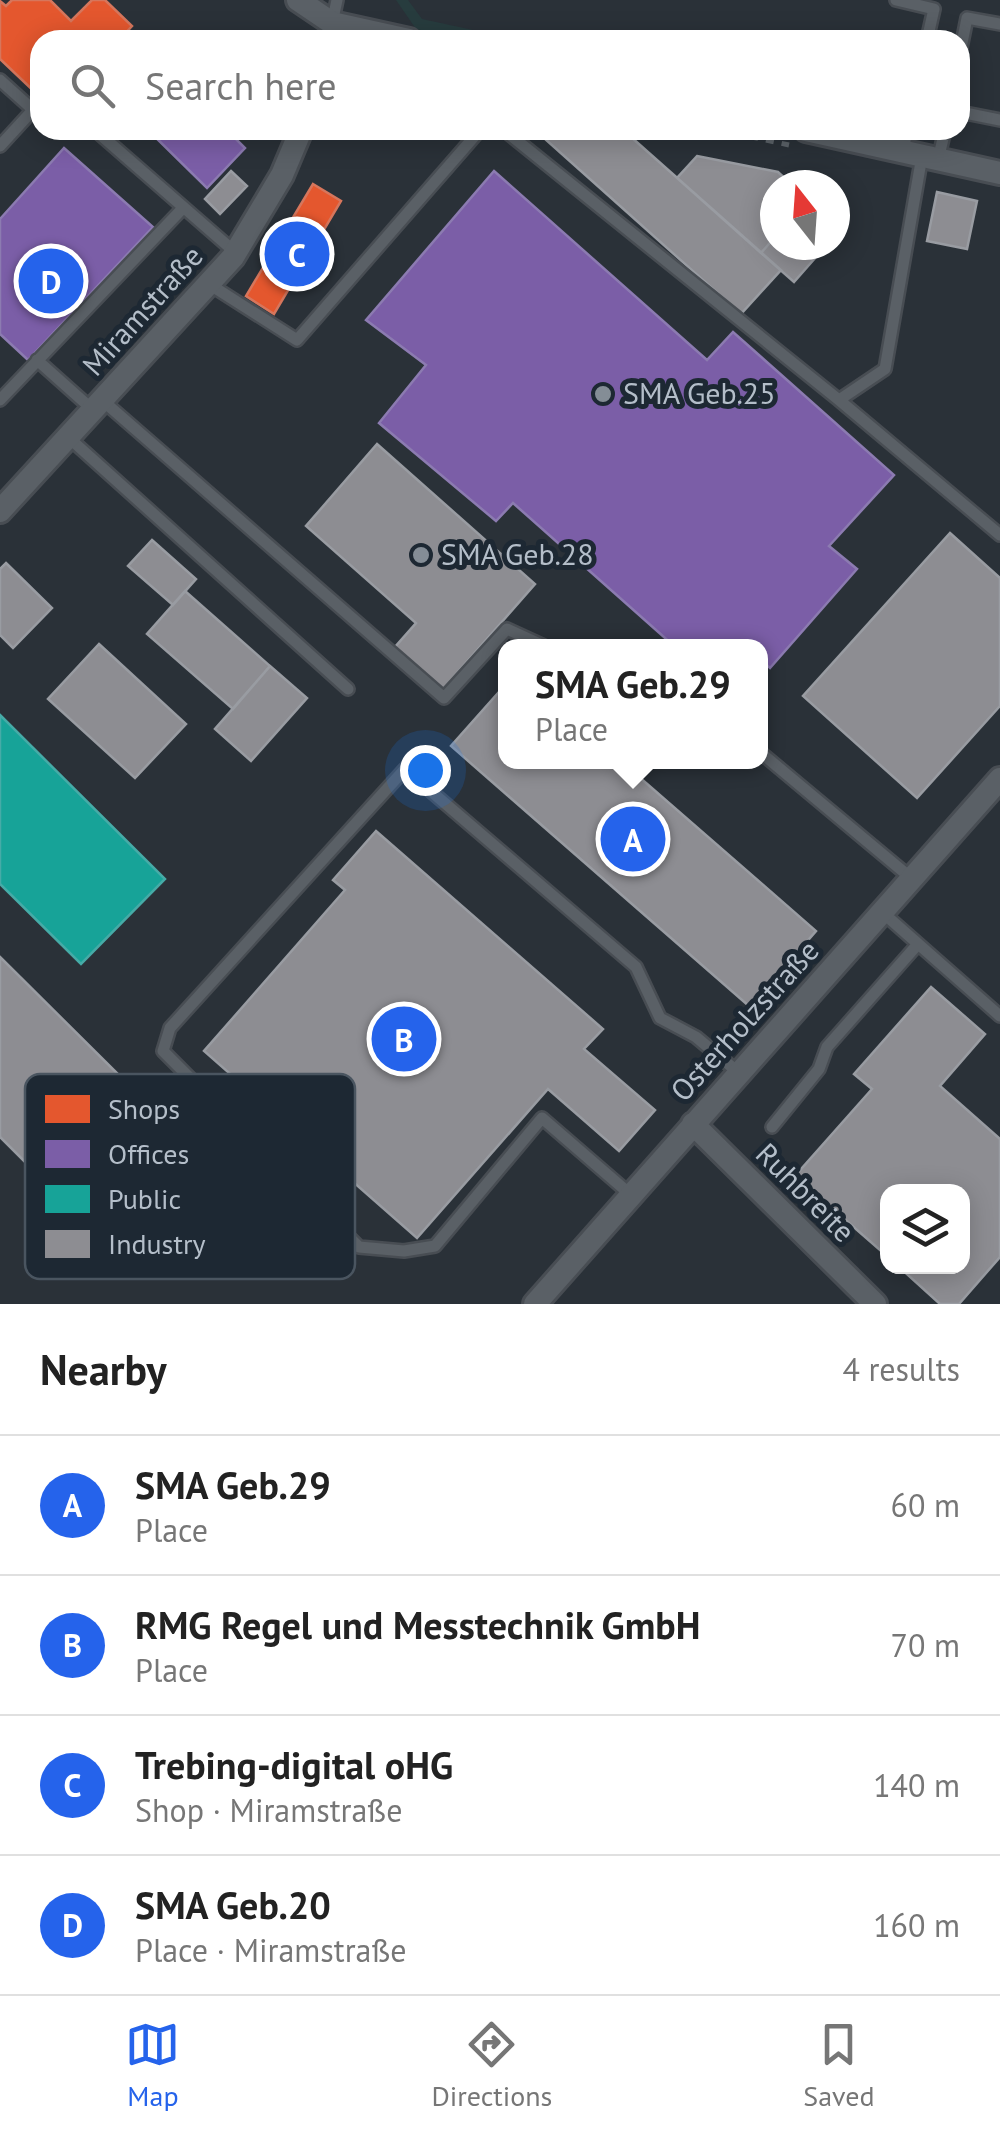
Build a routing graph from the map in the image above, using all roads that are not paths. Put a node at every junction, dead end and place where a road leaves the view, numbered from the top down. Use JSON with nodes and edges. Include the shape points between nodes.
{"nodes":[{"id":1,"x":298,"y":0,"type":"edge"},
{"id":2,"x":896,"y":0,"type":"edge"},
{"id":3,"x":333,"y":21,"type":"edge"},
{"id":4,"x":1000,"y":24,"type":"edge"},
{"id":5,"x":369,"y":30,"type":"edge"},
{"id":6,"x":929,"y":30,"type":"edge"},
{"id":7,"x":965,"y":30,"type":"edge"},
{"id":8,"x":0,"y":80,"type":"edge"},
{"id":9,"x":30,"y":108,"type":"edge"},
{"id":10,"x":970,"y":114,"type":"edge"},
{"id":11,"x":30,"y":118,"type":"edge"},
{"id":12,"x":1000,"y":120,"type":"edge"},
{"id":13,"x":105,"y":140,"type":"edge"},
{"id":14,"x":297,"y":140,"type":"edge"},
{"id":15,"x":471,"y":140,"type":"edge"},
{"id":16,"x":516,"y":140,"type":"edge"},
{"id":17,"x":862,"y":140,"type":"edge"},
{"id":18,"x":0,"y":146,"type":"edge"},
{"id":19,"x":918,"y":150,"type":"edge"},
{"id":20,"x":1000,"y":173,"type":"edge"},
{"id":21,"x":183,"y":208,"type":"junction"},
{"id":22,"x":236,"y":253,"type":"junction"},
{"id":23,"x":209,"y":284,"type":"junction"},
{"id":24,"x":37,"y":360,"type":"junction"},
{"id":25,"x":0,"y":400,"type":"edge"},
{"id":26,"x":840,"y":400,"type":"junction"},
{"id":27,"x":98,"y":405,"type":"junction"},
{"id":28,"x":68,"y":437,"type":"junction"},
{"id":29,"x":0,"y":511,"type":"edge"},
{"id":30,"x":1000,"y":535,"type":"edge"},
{"id":31,"x":529,"y":639,"type":"edge"},
{"id":32,"x":348,"y":689,"type":"dead end"},
{"id":33,"x":768,"y":759,"type":"edge"},
{"id":34,"x":1000,"y":779,"type":"edge"},
{"id":35,"x":911,"y":878,"type":"junction"},
{"id":36,"x":882,"y":912,"type":"junction"},
{"id":37,"x":918,"y":944,"type":"junction"},
{"id":38,"x":1000,"y":1016,"type":"edge"},
{"id":39,"x":739,"y":1073,"type":"junction"},
{"id":40,"x":187,"y":1074,"type":"edge"},
{"id":41,"x":693,"y":1124,"type":"junction"},
{"id":42,"x":772,"y":1127,"type":"dead end"},
{"id":43,"x":631,"y":1195,"type":"junction"},
{"id":44,"x":355,"y":1242,"type":"edge"},
{"id":45,"x":535,"y":1304,"type":"edge"},
{"id":46,"x":875,"y":1304,"type":"edge"}],
"edges":[{"from":1,"to":3,"type":"street"},
{"from":2,"to":6,"type":"lane","via":[[934,8]]},
{"from":3,"to":5,"type":"street"},
{"from":4,"to":7,"type":"lane","via":[[967,18]]},
{"from":8,"to":9,"type":"lane"},
{"from":10,"to":12,"type":"lane"},
{"from":11,"to":18,"type":"lane"},
{"from":13,"to":21,"type":"lane"},
{"from":14,"to":22,"type":"street","name":"Miramstraße"},
{"from":15,"to":23,"type":"lane","via":[[297,340]]},
{"from":16,"to":26,"type":"lane"},
{"from":17,"to":19,"type":"street"},
{"from":19,"to":20,"type":"street"},
{"from":19,"to":26,"type":"lane","via":[[885,368]]},
{"from":21,"to":22,"type":"lane"},
{"from":21,"to":24,"type":"lane"},
{"from":22,"to":23,"type":"street","name":"Miramstraße"},
{"from":23,"to":27,"type":"street","name":"Miramstraße"},
{"from":24,"to":25,"type":"lane"},
{"from":24,"to":27,"type":"lane"},
{"from":26,"to":30,"type":"lane"},
{"from":27,"to":28,"type":"street","name":"Miramstraße"},
{"from":27,"to":31,"type":"lane","via":[[444,698],[507,629]]},
{"from":28,"to":29,"type":"street","name":"Miramstraße"},
{"from":28,"to":32,"type":"lane"},
{"from":33,"to":35,"type":"lane"},
{"from":34,"to":35,"type":"street","name":"Osterholzstraße"},
{"from":35,"to":36,"type":"street","name":"Osterholzstraße"},
{"from":36,"to":37,"type":"lane"},
{"from":36,"to":39,"type":"street","name":"Osterholzstraße"},
{"from":37,"to":38,"type":"lane"},
{"from":37,"to":42,"type":"lane","via":[[827,1047],[819,1069]]},
{"from":39,"to":40,"type":"lane","via":[[660,1018],[636,967],[405,769],[170,1028],[164,1051]]},
{"from":39,"to":41,"type":"street","name":"Osterholzstraße"},
{"from":41,"to":43,"type":"street","name":"Osterholzstraße"},
{"from":41,"to":46,"type":"street","name":"Ruhbreite"},
{"from":43,"to":44,"type":"lane","via":[[542,1118],[435,1246],[404,1252]]},
{"from":43,"to":45,"type":"street","name":"Osterholzstraße"}]}
